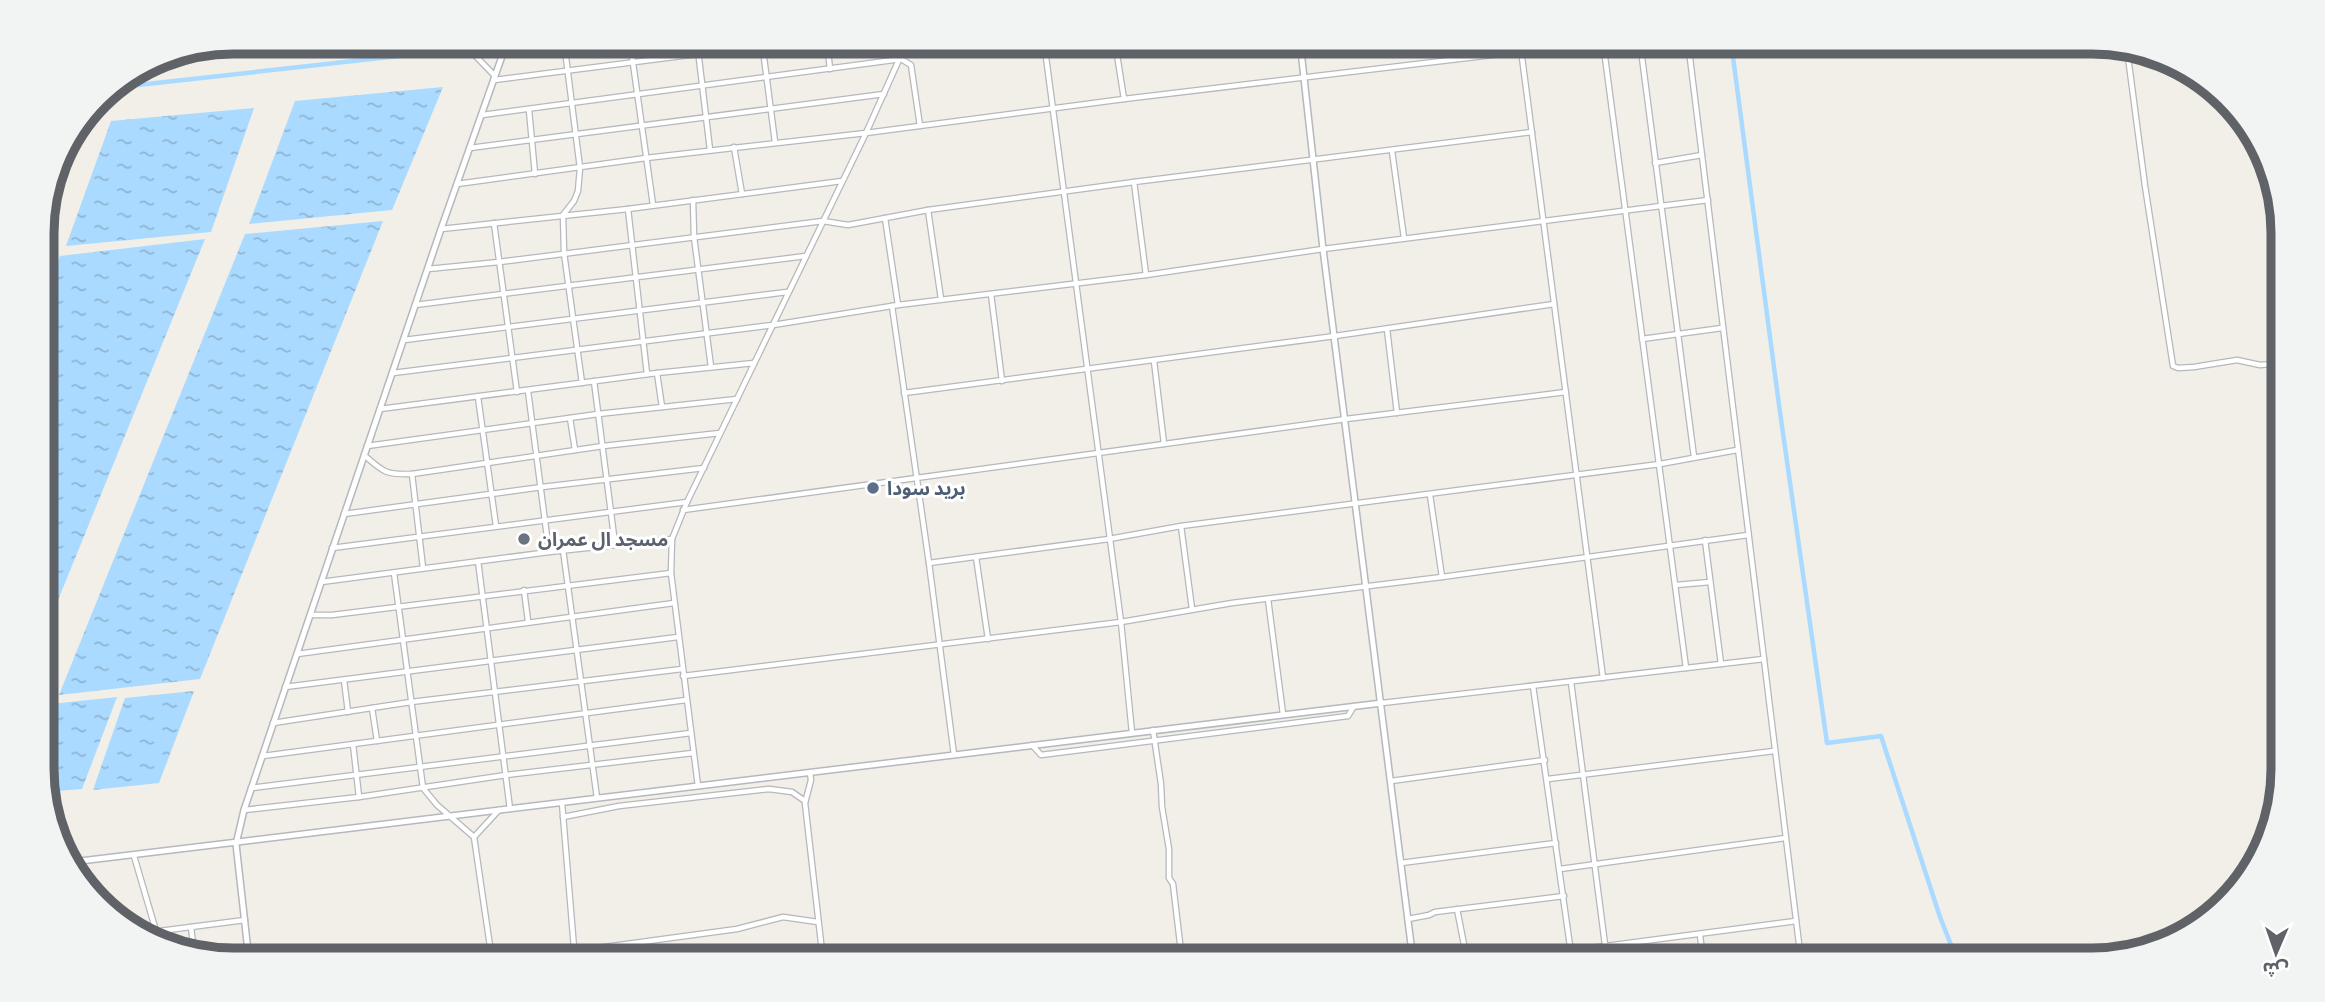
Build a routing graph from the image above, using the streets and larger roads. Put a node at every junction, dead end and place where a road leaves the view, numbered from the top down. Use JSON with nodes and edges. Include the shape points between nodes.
{"nodes":[{"id":1,"x":472,"y":54,"type":"edge"},
{"id":2,"x":503,"y":54,"type":"edge"},
{"id":3,"x":566,"y":54,"type":"edge"},
{"id":4,"x":631,"y":54,"type":"edge"},
{"id":5,"x":690,"y":54,"type":"edge"},
{"id":6,"x":698,"y":54,"type":"edge"},
{"id":7,"x":764,"y":54,"type":"edge"},
{"id":8,"x":828,"y":54,"type":"edge"},
{"id":9,"x":903,"y":54,"type":"edge"},
{"id":10,"x":1046,"y":54,"type":"edge"},
{"id":11,"x":1117,"y":54,"type":"edge"},
{"id":12,"x":1302,"y":54,"type":"edge"},
{"id":13,"x":1456,"y":54,"type":"edge"},
{"id":14,"x":1497,"y":54,"type":"edge"},
{"id":15,"x":1521,"y":54,"type":"edge"},
{"id":16,"x":1605,"y":54,"type":"edge"},
{"id":17,"x":1642,"y":54,"type":"edge"},
{"id":18,"x":1689,"y":54,"type":"edge"},
{"id":19,"x":2128,"y":58,"type":"edge"},
{"id":20,"x":901,"y":59,"type":"junction"},
{"id":21,"x":1456,"y":59,"type":"junction"},
{"id":22,"x":632,"y":61,"type":"junction"},
{"id":23,"x":830,"y":69,"type":"junction"},
{"id":24,"x":569,"y":71,"type":"junction"},
{"id":25,"x":1305,"y":77,"type":"junction"},
{"id":26,"x":495,"y":78,"type":"junction"},
{"id":27,"x":768,"y":78,"type":"junction"},
{"id":28,"x":701,"y":85,"type":"junction"},
{"id":29,"x":636,"y":93,"type":"junction"},
{"id":30,"x":884,"y":94,"type":"junction"},
{"id":31,"x":1124,"y":99,"type":"junction"},
{"id":32,"x":573,"y":103,"type":"junction"},
{"id":33,"x":1053,"y":108,"type":"junction"},
{"id":34,"x":771,"y":109,"type":"junction"},
{"id":35,"x":529,"y":110,"type":"junction"},
{"id":36,"x":482,"y":115,"type":"junction"},
{"id":37,"x":706,"y":118,"type":"junction"},
{"id":38,"x":920,"y":126,"type":"junction"},
{"id":39,"x":640,"y":127,"type":"junction"},
{"id":40,"x":1532,"y":132,"type":"junction"},
{"id":41,"x":866,"y":133,"type":"junction"},
{"id":42,"x":578,"y":135,"type":"junction"},
{"id":43,"x":531,"y":141,"type":"junction"},
{"id":44,"x":775,"y":142,"type":"junction"},
{"id":45,"x":734,"y":147,"type":"junction"},
{"id":46,"x":470,"y":148,"type":"junction"},
{"id":47,"x":710,"y":150,"type":"junction"},
{"id":48,"x":1392,"y":151,"type":"junction"},
{"id":49,"x":1702,"y":155,"type":"junction"},
{"id":50,"x":646,"y":158,"type":"junction"},
{"id":51,"x":1315,"y":160,"type":"junction"},
{"id":52,"x":1656,"y":163,"type":"junction"},
{"id":53,"x":580,"y":167,"type":"junction"},
{"id":54,"x":535,"y":174,"type":"junction"},
{"id":55,"x":842,"y":181,"type":"junction"},
{"id":56,"x":1134,"y":182,"type":"junction"},
{"id":57,"x":457,"y":184,"type":"junction"},
{"id":58,"x":1063,"y":192,"type":"junction"},
{"id":59,"x":742,"y":194,"type":"junction"},
{"id":60,"x":693,"y":200,"type":"junction"},
{"id":61,"x":1708,"y":200,"type":"junction"},
{"id":62,"x":653,"y":205,"type":"junction"},
{"id":63,"x":1661,"y":206,"type":"junction"},
{"id":64,"x":628,"y":209,"type":"junction"},
{"id":65,"x":928,"y":211,"type":"junction"},
{"id":66,"x":1625,"y":211,"type":"junction"},
{"id":67,"x":563,"y":215,"type":"junction"},
{"id":68,"x":885,"y":218,"type":"junction"},
{"id":69,"x":1543,"y":220,"type":"junction"},
{"id":70,"x":823,"y":221,"type":"junction"},
{"id":71,"x":494,"y":222,"type":"junction"},
{"id":72,"x":441,"y":229,"type":"junction"},
{"id":73,"x":694,"y":237,"type":"junction"},
{"id":74,"x":1404,"y":238,"type":"junction"},
{"id":75,"x":631,"y":244,"type":"junction"},
{"id":76,"x":1323,"y":249,"type":"junction"},
{"id":77,"x":564,"y":253,"type":"junction"},
{"id":78,"x":807,"y":256,"type":"junction"},
{"id":79,"x":499,"y":262,"type":"junction"},
{"id":80,"x":428,"y":269,"type":"junction"},
{"id":81,"x":698,"y":269,"type":"junction"},
{"id":82,"x":1146,"y":275,"type":"junction"},
{"id":83,"x":635,"y":277,"type":"junction"},
{"id":84,"x":1077,"y":283,"type":"junction"},
{"id":85,"x":569,"y":284,"type":"junction"},
{"id":86,"x":788,"y":292,"type":"junction"},
{"id":87,"x":504,"y":293,"type":"junction"},
{"id":88,"x":991,"y":294,"type":"junction"},
{"id":89,"x":941,"y":299,"type":"junction"},
{"id":90,"x":703,"y":302,"type":"junction"},
{"id":91,"x":1554,"y":304,"type":"junction"},
{"id":92,"x":415,"y":305,"type":"junction"},
{"id":93,"x":895,"y":306,"type":"junction"},
{"id":94,"x":639,"y":311,"type":"junction"},
{"id":95,"x":573,"y":318,"type":"junction"},
{"id":96,"x":508,"y":325,"type":"junction"},
{"id":97,"x":773,"y":325,"type":"junction"},
{"id":98,"x":1722,"y":328,"type":"junction"},
{"id":99,"x":1387,"y":329,"type":"junction"},
{"id":100,"x":706,"y":333,"type":"junction"},
{"id":101,"x":1678,"y":334,"type":"junction"},
{"id":102,"x":1335,"y":336,"type":"junction"},
{"id":103,"x":1642,"y":339,"type":"junction"},
{"id":104,"x":404,"y":340,"type":"junction"},
{"id":105,"x":643,"y":342,"type":"junction"},
{"id":106,"x":578,"y":349,"type":"junction"},
{"id":107,"x":513,"y":357,"type":"junction"},
{"id":108,"x":1154,"y":361,"type":"junction"},
{"id":109,"x":754,"y":363,"type":"junction"},
{"id":110,"x":2271,"y":364,"type":"edge"},
{"id":111,"x":711,"y":367,"type":"junction"},
{"id":112,"x":1088,"y":369,"type":"junction"},
{"id":113,"x":393,"y":373,"type":"junction"},
{"id":114,"x":657,"y":373,"type":"junction"},
{"id":115,"x":647,"y":374,"type":"junction"},
{"id":116,"x":594,"y":381,"type":"junction"},
{"id":117,"x":1002,"y":381,"type":"junction"},
{"id":118,"x":582,"y":383,"type":"junction"},
{"id":119,"x":528,"y":391,"type":"junction"},
{"id":120,"x":517,"y":392,"type":"junction"},
{"id":121,"x":1566,"y":392,"type":"junction"},
{"id":122,"x":904,"y":393,"type":"junction"},
{"id":123,"x":478,"y":397,"type":"junction"},
{"id":124,"x":738,"y":399,"type":"junction"},
{"id":125,"x":662,"y":407,"type":"junction"},
{"id":126,"x":380,"y":409,"type":"junction"},
{"id":127,"x":1397,"y":413,"type":"junction"},
{"id":128,"x":598,"y":414,"type":"junction"},
{"id":129,"x":570,"y":418,"type":"junction"},
{"id":130,"x":1346,"y":419,"type":"junction"},
{"id":131,"x":533,"y":424,"type":"junction"},
{"id":132,"x":482,"y":431,"type":"junction"},
{"id":133,"x":721,"y":433,"type":"junction"},
{"id":134,"x":1164,"y":444,"type":"junction"},
{"id":135,"x":367,"y":446,"type":"junction"},
{"id":136,"x":603,"y":446,"type":"junction"},
{"id":137,"x":575,"y":450,"type":"junction"},
{"id":138,"x":1737,"y":450,"type":"junction"},
{"id":139,"x":1098,"y":453,"type":"junction"},
{"id":140,"x":364,"y":455,"type":"junction"},
{"id":141,"x":537,"y":455,"type":"junction"},
{"id":142,"x":1695,"y":457,"type":"junction"},
{"id":143,"x":486,"y":462,"type":"junction"},
{"id":144,"x":1660,"y":464,"type":"junction"},
{"id":145,"x":704,"y":468,"type":"junction"},
{"id":146,"x":412,"y":474,"type":"junction"},
{"id":147,"x":1577,"y":475,"type":"junction"},
{"id":148,"x":916,"y":477,"type":"junction"},
{"id":149,"x":607,"y":479,"type":"junction"},
{"id":150,"x":542,"y":487,"type":"junction"},
{"id":151,"x":491,"y":494,"type":"junction"},
{"id":152,"x":1430,"y":495,"type":"junction"},
{"id":153,"x":687,"y":502,"type":"junction"},
{"id":154,"x":416,"y":503,"type":"junction"},
{"id":155,"x":1357,"y":505,"type":"junction"},
{"id":156,"x":683,"y":510,"type":"junction"},
{"id":157,"x":611,"y":511,"type":"junction"},
{"id":158,"x":344,"y":514,"type":"junction"},
{"id":159,"x":545,"y":520,"type":"junction"},
{"id":160,"x":496,"y":526,"type":"junction"},
{"id":161,"x":1181,"y":526,"type":"junction"},
{"id":162,"x":1748,"y":535,"type":"junction"},
{"id":163,"x":419,"y":536,"type":"junction"},
{"id":164,"x":672,"y":539,"type":"junction"},
{"id":165,"x":1109,"y":539,"type":"junction"},
{"id":166,"x":1705,"y":540,"type":"junction"},
{"id":167,"x":615,"y":544,"type":"junction"},
{"id":168,"x":1671,"y":544,"type":"junction"},
{"id":169,"x":332,"y":548,"type":"junction"},
{"id":170,"x":563,"y":550,"type":"junction"},
{"id":171,"x":549,"y":552,"type":"junction"},
{"id":172,"x":976,"y":557,"type":"junction"},
{"id":173,"x":1587,"y":558,"type":"junction"},
{"id":174,"x":478,"y":561,"type":"junction"},
{"id":175,"x":929,"y":563,"type":"junction"},
{"id":176,"x":424,"y":568,"type":"junction"},
{"id":177,"x":394,"y":573,"type":"junction"},
{"id":178,"x":671,"y":573,"type":"junction"},
{"id":179,"x":1442,"y":578,"type":"junction"},
{"id":180,"x":321,"y":582,"type":"junction"},
{"id":181,"x":1710,"y":582,"type":"junction"},
{"id":182,"x":568,"y":585,"type":"junction"},
{"id":183,"x":1676,"y":585,"type":"junction"},
{"id":184,"x":1367,"y":586,"type":"junction"},
{"id":185,"x":524,"y":590,"type":"junction"},
{"id":186,"x":483,"y":596,"type":"junction"},
{"id":187,"x":1268,"y":599,"type":"junction"},
{"id":188,"x":674,"y":603,"type":"junction"},
{"id":189,"x":399,"y":607,"type":"junction"},
{"id":190,"x":1192,"y":610,"type":"junction"},
{"id":191,"x":310,"y":615,"type":"junction"},
{"id":192,"x":572,"y":616,"type":"junction"},
{"id":193,"x":528,"y":621,"type":"junction"},
{"id":194,"x":1121,"y":622,"type":"junction"},
{"id":195,"x":487,"y":628,"type":"junction"},
{"id":196,"x":678,"y":637,"type":"junction"},
{"id":197,"x":404,"y":639,"type":"junction"},
{"id":198,"x":988,"y":639,"type":"junction"},
{"id":199,"x":939,"y":646,"type":"junction"},
{"id":200,"x":577,"y":649,"type":"junction"},
{"id":201,"x":296,"y":654,"type":"junction"},
{"id":202,"x":1764,"y":659,"type":"junction"},
{"id":203,"x":491,"y":660,"type":"junction"},
{"id":204,"x":1721,"y":664,"type":"junction"},
{"id":205,"x":1686,"y":668,"type":"junction"},
{"id":206,"x":682,"y":669,"type":"junction"},
{"id":207,"x":408,"y":671,"type":"junction"},
{"id":208,"x":683,"y":676,"type":"junction"},
{"id":209,"x":1603,"y":677,"type":"junction"},
{"id":210,"x":344,"y":680,"type":"junction"},
{"id":211,"x":581,"y":680,"type":"junction"},
{"id":212,"x":1571,"y":682,"type":"junction"},
{"id":213,"x":1533,"y":686,"type":"junction"},
{"id":214,"x":285,"y":687,"type":"junction"},
{"id":215,"x":496,"y":691,"type":"junction"},
{"id":216,"x":686,"y":699,"type":"junction"},
{"id":217,"x":411,"y":702,"type":"junction"},
{"id":218,"x":1382,"y":703,"type":"junction"},
{"id":219,"x":1354,"y":706,"type":"junction"},
{"id":220,"x":372,"y":708,"type":"junction"},
{"id":221,"x":348,"y":712,"type":"junction"},
{"id":222,"x":585,"y":712,"type":"junction"},
{"id":223,"x":1283,"y":714,"type":"junction"},
{"id":224,"x":272,"y":723,"type":"junction"},
{"id":225,"x":500,"y":725,"type":"junction"},
{"id":226,"x":1153,"y":730,"type":"junction"},
{"id":227,"x":691,"y":733,"type":"junction"},
{"id":228,"x":1132,"y":733,"type":"junction"},
{"id":229,"x":416,"y":735,"type":"junction"},
{"id":230,"x":1154,"y":740,"type":"junction"},
{"id":231,"x":377,"y":741,"type":"junction"},
{"id":232,"x":353,"y":744,"type":"junction"},
{"id":233,"x":590,"y":744,"type":"junction"},
{"id":234,"x":1032,"y":745,"type":"junction"},
{"id":235,"x":1774,"y":751,"type":"junction"},
{"id":236,"x":693,"y":753,"type":"junction"},
{"id":237,"x":504,"y":755,"type":"junction"},
{"id":238,"x":954,"y":755,"type":"junction"},
{"id":239,"x":262,"y":756,"type":"junction"},
{"id":240,"x":1545,"y":760,"type":"junction"},
{"id":241,"x":593,"y":765,"type":"junction"},
{"id":242,"x":420,"y":766,"type":"junction"},
{"id":243,"x":810,"y":773,"type":"junction"},
{"id":244,"x":506,"y":775,"type":"junction"},
{"id":245,"x":1583,"y":775,"type":"junction"},
{"id":246,"x":356,"y":776,"type":"junction"},
{"id":247,"x":1548,"y":779,"type":"junction"},
{"id":248,"x":1391,"y":780,"type":"junction"},
{"id":249,"x":698,"y":786,"type":"junction"},
{"id":250,"x":251,"y":788,"type":"junction"},
{"id":251,"x":423,"y":788,"type":"junction"},
{"id":252,"x":359,"y":797,"type":"junction"},
{"id":253,"x":597,"y":799,"type":"junction"},
{"id":254,"x":805,"y":801,"type":"junction"},
{"id":255,"x":562,"y":803,"type":"junction"},
{"id":256,"x":510,"y":809,"type":"junction"},
{"id":257,"x":244,"y":810,"type":"junction"},
{"id":258,"x":499,"y":810,"type":"junction"},
{"id":259,"x":450,"y":817,"type":"junction"},
{"id":260,"x":563,"y":817,"type":"junction"},
{"id":261,"x":474,"y":837,"type":"junction"},
{"id":262,"x":1785,"y":838,"type":"junction"},
{"id":263,"x":1556,"y":842,"type":"junction"},
{"id":264,"x":236,"y":844,"type":"junction"},
{"id":265,"x":134,"y":856,"type":"junction"},
{"id":266,"x":80,"y":861,"type":"edge"},
{"id":267,"x":1401,"y":863,"type":"junction"},
{"id":268,"x":1595,"y":864,"type":"junction"},
{"id":269,"x":1560,"y":869,"type":"junction"},
{"id":270,"x":1563,"y":896,"type":"junction"},
{"id":271,"x":1457,"y":909,"type":"junction"},
{"id":272,"x":1408,"y":919,"type":"junction"},
{"id":273,"x":245,"y":920,"type":"junction"},
{"id":274,"x":1796,"y":921,"type":"junction"},
{"id":275,"x":818,"y":922,"type":"junction"},
{"id":276,"x":191,"y":926,"type":"junction"},
{"id":277,"x":156,"y":930,"type":"edge"},
{"id":278,"x":158,"y":931,"type":"edge"},
{"id":279,"x":1700,"y":935,"type":"junction"},
{"id":280,"x":193,"y":943,"type":"edge"},
{"id":281,"x":1605,"y":946,"type":"junction"},
{"id":282,"x":1180,"y":947,"type":"edge"},
{"id":283,"x":1411,"y":947,"type":"edge"},
{"id":284,"x":1465,"y":947,"type":"edge"},
{"id":285,"x":1570,"y":947,"type":"edge"},
{"id":286,"x":1596,"y":947,"type":"edge"},
{"id":287,"x":1701,"y":947,"type":"edge"},
{"id":288,"x":1799,"y":947,"type":"edge"},
{"id":289,"x":248,"y":948,"type":"edge"},
{"id":290,"x":490,"y":948,"type":"edge"},
{"id":291,"x":575,"y":948,"type":"edge"},
{"id":292,"x":599,"y":948,"type":"edge"},
{"id":293,"x":821,"y":948,"type":"edge"}],
"edges":[{"from":1,"to":26,"type":"street"},
{"from":2,"to":26,"type":"street"},
{"from":3,"to":24,"type":"street"},
{"from":4,"to":22,"type":"street"},
{"from":5,"to":22,"type":"street"},
{"from":6,"to":28,"type":"street"},
{"from":7,"to":27,"type":"street"},
{"from":8,"to":23,"type":"street"},
{"from":9,"to":20,"type":"street"},
{"from":10,"to":33,"type":"street"},
{"from":11,"to":31,"type":"street"},
{"from":12,"to":25,"type":"street"},
{"from":13,"to":21,"type":"street"},
{"from":14,"to":21,"type":"street"},
{"from":15,"to":40,"type":"street"},
{"from":16,"to":66,"type":"street"},
{"from":17,"to":52,"type":"street"},
{"from":18,"to":49,"type":"street"},
{"from":19,"to":110,"type":"street","via":[[2173,366],[2233,360]]},
{"from":20,"to":23,"type":"street"},
{"from":20,"to":30,"type":"street"},
{"from":20,"to":38,"type":"street","via":[[911,65]]},
{"from":21,"to":25,"type":"street"},
{"from":22,"to":24,"type":"street"},
{"from":22,"to":29,"type":"street"},
{"from":23,"to":27,"type":"street"},
{"from":24,"to":26,"type":"street"},
{"from":24,"to":32,"type":"street"},
{"from":25,"to":31,"type":"street"},
{"from":25,"to":51,"type":"street"},
{"from":26,"to":36,"type":"street"},
{"from":27,"to":28,"type":"street"},
{"from":27,"to":34,"type":"street"},
{"from":28,"to":29,"type":"street"},
{"from":28,"to":37,"type":"street"},
{"from":29,"to":32,"type":"street"},
{"from":29,"to":39,"type":"street"},
{"from":30,"to":34,"type":"street"},
{"from":30,"to":41,"type":"street"},
{"from":31,"to":33,"type":"street"},
{"from":32,"to":35,"type":"street"},
{"from":32,"to":42,"type":"street"},
{"from":33,"to":38,"type":"street"},
{"from":33,"to":58,"type":"street"},
{"from":34,"to":37,"type":"street"},
{"from":34,"to":44,"type":"street"},
{"from":35,"to":36,"type":"street"},
{"from":35,"to":43,"type":"street"},
{"from":36,"to":46,"type":"street"},
{"from":37,"to":39,"type":"street"},
{"from":37,"to":47,"type":"street"},
{"from":38,"to":41,"type":"street"},
{"from":39,"to":42,"type":"street"},
{"from":39,"to":50,"type":"street"},
{"from":40,"to":48,"type":"street"},
{"from":40,"to":69,"type":"street"},
{"from":41,"to":44,"type":"street"},
{"from":41,"to":55,"type":"street"},
{"from":42,"to":43,"type":"street"},
{"from":42,"to":53,"type":"street"},
{"from":43,"to":46,"type":"street"},
{"from":43,"to":54,"type":"street"},
{"from":44,"to":45,"type":"street"},
{"from":45,"to":47,"type":"street"},
{"from":45,"to":59,"type":"street"},
{"from":46,"to":57,"type":"street"},
{"from":47,"to":50,"type":"street"},
{"from":48,"to":51,"type":"street"},
{"from":48,"to":74,"type":"street"},
{"from":49,"to":52,"type":"street"},
{"from":49,"to":61,"type":"street"},
{"from":50,"to":53,"type":"street"},
{"from":50,"to":62,"type":"street"},
{"from":51,"to":56,"type":"street"},
{"from":51,"to":76,"type":"street"},
{"from":52,"to":63,"type":"street"},
{"from":53,"to":54,"type":"street"},
{"from":53,"to":67,"type":"street","via":[[578,191]]},
{"from":54,"to":57,"type":"street"},
{"from":55,"to":59,"type":"street"},
{"from":55,"to":70,"type":"street"},
{"from":56,"to":58,"type":"street"},
{"from":56,"to":82,"type":"street"},
{"from":57,"to":72,"type":"street"},
{"from":58,"to":65,"type":"street"},
{"from":58,"to":84,"type":"street"},
{"from":59,"to":60,"type":"street"},
{"from":60,"to":62,"type":"street"},
{"from":60,"to":73,"type":"street"},
{"from":61,"to":63,"type":"street"},
{"from":61,"to":98,"type":"street"},
{"from":62,"to":64,"type":"street"},
{"from":63,"to":66,"type":"street"},
{"from":63,"to":101,"type":"street"},
{"from":64,"to":67,"type":"street"},
{"from":64,"to":75,"type":"street"},
{"from":65,"to":68,"type":"street"},
{"from":65,"to":89,"type":"street"},
{"from":66,"to":69,"type":"street"},
{"from":66,"to":103,"type":"street"},
{"from":67,"to":71,"type":"street"},
{"from":67,"to":77,"type":"street"},
{"from":68,"to":70,"type":"street","via":[[848,225]]},
{"from":68,"to":93,"type":"street"},
{"from":69,"to":74,"type":"street"},
{"from":69,"to":91,"type":"street"},
{"from":70,"to":73,"type":"street"},
{"from":70,"to":78,"type":"street"},
{"from":71,"to":72,"type":"street"},
{"from":71,"to":79,"type":"street"},
{"from":72,"to":80,"type":"street"},
{"from":73,"to":75,"type":"street"},
{"from":73,"to":81,"type":"street"},
{"from":74,"to":76,"type":"street"},
{"from":75,"to":77,"type":"street"},
{"from":75,"to":83,"type":"street"},
{"from":76,"to":82,"type":"street"},
{"from":76,"to":102,"type":"street"},
{"from":77,"to":79,"type":"street"},
{"from":77,"to":85,"type":"street"},
{"from":78,"to":81,"type":"street"},
{"from":78,"to":86,"type":"street"},
{"from":79,"to":80,"type":"street"},
{"from":79,"to":87,"type":"street"},
{"from":80,"to":92,"type":"street"},
{"from":81,"to":83,"type":"street"},
{"from":81,"to":90,"type":"street"},
{"from":82,"to":84,"type":"street"},
{"from":83,"to":85,"type":"street"},
{"from":83,"to":94,"type":"street"},
{"from":84,"to":88,"type":"street"},
{"from":84,"to":112,"type":"street"},
{"from":85,"to":87,"type":"street"},
{"from":85,"to":95,"type":"street"},
{"from":86,"to":90,"type":"street"},
{"from":86,"to":97,"type":"street"},
{"from":87,"to":92,"type":"street"},
{"from":87,"to":96,"type":"street"},
{"from":88,"to":89,"type":"street"},
{"from":88,"to":117,"type":"street"},
{"from":89,"to":93,"type":"street"},
{"from":90,"to":94,"type":"street"},
{"from":90,"to":100,"type":"street"},
{"from":91,"to":99,"type":"street"},
{"from":91,"to":121,"type":"street"},
{"from":92,"to":104,"type":"street"},
{"from":93,"to":97,"type":"street"},
{"from":93,"to":122,"type":"street"},
{"from":94,"to":95,"type":"street"},
{"from":94,"to":105,"type":"street"},
{"from":95,"to":96,"type":"street"},
{"from":95,"to":106,"type":"street"},
{"from":96,"to":104,"type":"street"},
{"from":96,"to":107,"type":"street"},
{"from":97,"to":100,"type":"street"},
{"from":97,"to":109,"type":"street"},
{"from":98,"to":101,"type":"street"},
{"from":98,"to":138,"type":"street"},
{"from":99,"to":102,"type":"street"},
{"from":99,"to":127,"type":"street"},
{"from":100,"to":105,"type":"street"},
{"from":100,"to":111,"type":"street"},
{"from":101,"to":103,"type":"street"},
{"from":101,"to":142,"type":"street"},
{"from":102,"to":108,"type":"street"},
{"from":102,"to":130,"type":"street"},
{"from":103,"to":144,"type":"street"},
{"from":104,"to":113,"type":"street"},
{"from":105,"to":106,"type":"street"},
{"from":105,"to":115,"type":"street"},
{"from":106,"to":107,"type":"street"},
{"from":106,"to":118,"type":"street"},
{"from":107,"to":113,"type":"street"},
{"from":107,"to":120,"type":"street"},
{"from":108,"to":112,"type":"street"},
{"from":108,"to":134,"type":"street"},
{"from":109,"to":111,"type":"street"},
{"from":109,"to":124,"type":"street"},
{"from":111,"to":114,"type":"street"},
{"from":112,"to":117,"type":"street"},
{"from":112,"to":139,"type":"street"},
{"from":113,"to":126,"type":"street"},
{"from":114,"to":115,"type":"street"},
{"from":114,"to":125,"type":"street"},
{"from":115,"to":116,"type":"street"},
{"from":116,"to":118,"type":"street"},
{"from":116,"to":128,"type":"street"},
{"from":117,"to":122,"type":"street"},
{"from":118,"to":119,"type":"street"},
{"from":119,"to":120,"type":"street"},
{"from":119,"to":131,"type":"street"},
{"from":120,"to":123,"type":"street"},
{"from":121,"to":127,"type":"street"},
{"from":121,"to":147,"type":"street"},
{"from":122,"to":148,"type":"street"},
{"from":123,"to":126,"type":"street"},
{"from":123,"to":132,"type":"street"},
{"from":124,"to":125,"type":"street"},
{"from":124,"to":133,"type":"street"},
{"from":125,"to":128,"type":"street"},
{"from":126,"to":135,"type":"street"},
{"from":127,"to":130,"type":"street"},
{"from":128,"to":129,"type":"street"},
{"from":128,"to":136,"type":"street"},
{"from":129,"to":131,"type":"street"},
{"from":129,"to":137,"type":"street"},
{"from":130,"to":134,"type":"street"},
{"from":130,"to":155,"type":"street"},
{"from":131,"to":132,"type":"street"},
{"from":131,"to":141,"type":"street"},
{"from":132,"to":135,"type":"street"},
{"from":132,"to":143,"type":"street"},
{"from":133,"to":136,"type":"street"},
{"from":133,"to":145,"type":"street"},
{"from":134,"to":139,"type":"street"},
{"from":135,"to":140,"type":"street"},
{"from":136,"to":137,"type":"street"},
{"from":136,"to":149,"type":"street"},
{"from":137,"to":141,"type":"street"},
{"from":138,"to":142,"type":"street"},
{"from":138,"to":162,"type":"street"},
{"from":139,"to":148,"type":"street"},
{"from":139,"to":165,"type":"street"},
{"from":140,"to":146,"type":"street","via":[[389,474]]},
{"from":140,"to":158,"type":"street"},
{"from":141,"to":143,"type":"street"},
{"from":141,"to":150,"type":"street"},
{"from":142,"to":144,"type":"street"},
{"from":143,"to":146,"type":"street"},
{"from":143,"to":151,"type":"street"},
{"from":144,"to":147,"type":"street"},
{"from":144,"to":168,"type":"street"},
{"from":145,"to":149,"type":"street"},
{"from":145,"to":153,"type":"street"},
{"from":146,"to":154,"type":"street"},
{"from":147,"to":152,"type":"street"},
{"from":147,"to":173,"type":"street"},
{"from":148,"to":156,"type":"street"},
{"from":148,"to":175,"type":"street"},
{"from":149,"to":150,"type":"street"},
{"from":149,"to":157,"type":"street"},
{"from":150,"to":151,"type":"street"},
{"from":150,"to":159,"type":"street"},
{"from":151,"to":154,"type":"street"},
{"from":151,"to":160,"type":"street"},
{"from":152,"to":155,"type":"street"},
{"from":152,"to":179,"type":"street"},
{"from":153,"to":156,"type":"street"},
{"from":153,"to":157,"type":"street"},
{"from":154,"to":158,"type":"street"},
{"from":154,"to":163,"type":"street"},
{"from":155,"to":161,"type":"street"},
{"from":155,"to":184,"type":"street"},
{"from":156,"to":164,"type":"street"},
{"from":157,"to":159,"type":"street"},
{"from":157,"to":167,"type":"street"},
{"from":158,"to":169,"type":"street"},
{"from":159,"to":160,"type":"street"},
{"from":159,"to":171,"type":"street"},
{"from":160,"to":163,"type":"street"},
{"from":161,"to":165,"type":"street"},
{"from":161,"to":190,"type":"street"},
{"from":162,"to":166,"type":"street"},
{"from":162,"to":202,"type":"street"},
{"from":163,"to":169,"type":"street"},
{"from":163,"to":176,"type":"street"},
{"from":164,"to":167,"type":"street"},
{"from":164,"to":178,"type":"street"},
{"from":165,"to":172,"type":"street"},
{"from":165,"to":194,"type":"street"},
{"from":166,"to":168,"type":"street"},
{"from":166,"to":181,"type":"street"},
{"from":167,"to":170,"type":"street"},
{"from":168,"to":173,"type":"street"},
{"from":168,"to":183,"type":"street"},
{"from":169,"to":180,"type":"street"},
{"from":170,"to":171,"type":"street"},
{"from":170,"to":182,"type":"street"},
{"from":171,"to":174,"type":"street"},
{"from":172,"to":175,"type":"street"},
{"from":172,"to":198,"type":"street"},
{"from":173,"to":179,"type":"street"},
{"from":173,"to":209,"type":"street"},
{"from":174,"to":176,"type":"street"},
{"from":174,"to":186,"type":"street"},
{"from":175,"to":199,"type":"street"},
{"from":176,"to":177,"type":"street"},
{"from":177,"to":180,"type":"street"},
{"from":177,"to":189,"type":"street"},
{"from":178,"to":182,"type":"street"},
{"from":178,"to":188,"type":"street"},
{"from":179,"to":184,"type":"street"},
{"from":180,"to":191,"type":"street"},
{"from":181,"to":183,"type":"street"},
{"from":181,"to":204,"type":"street"},
{"from":182,"to":185,"type":"street"},
{"from":182,"to":192,"type":"street"},
{"from":183,"to":205,"type":"street"},
{"from":184,"to":187,"type":"street"},
{"from":184,"to":218,"type":"street"},
{"from":185,"to":186,"type":"street"},
{"from":185,"to":193,"type":"street"},
{"from":186,"to":189,"type":"street"},
{"from":186,"to":195,"type":"street"},
{"from":187,"to":190,"type":"street"},
{"from":187,"to":223,"type":"street"},
{"from":188,"to":192,"type":"street"},
{"from":188,"to":196,"type":"street"},
{"from":189,"to":191,"type":"street"},
{"from":189,"to":197,"type":"street"},
{"from":190,"to":194,"type":"street"},
{"from":191,"to":201,"type":"street"},
{"from":192,"to":193,"type":"street"},
{"from":192,"to":200,"type":"street"},
{"from":193,"to":195,"type":"street"},
{"from":194,"to":198,"type":"street"},
{"from":194,"to":228,"type":"street"},
{"from":195,"to":197,"type":"street"},
{"from":195,"to":203,"type":"street"},
{"from":196,"to":200,"type":"street"},
{"from":196,"to":206,"type":"street"},
{"from":197,"to":201,"type":"street"},
{"from":197,"to":207,"type":"street"},
{"from":198,"to":199,"type":"street"},
{"from":199,"to":208,"type":"street"},
{"from":199,"to":238,"type":"street"},
{"from":200,"to":203,"type":"street"},
{"from":200,"to":211,"type":"street"},
{"from":201,"to":214,"type":"street"},
{"from":202,"to":204,"type":"street"},
{"from":202,"to":235,"type":"street"},
{"from":203,"to":207,"type":"street"},
{"from":203,"to":215,"type":"street"},
{"from":204,"to":205,"type":"street"},
{"from":205,"to":209,"type":"street"},
{"from":206,"to":208,"type":"street"},
{"from":206,"to":211,"type":"street"},
{"from":207,"to":210,"type":"street"},
{"from":207,"to":217,"type":"street"},
{"from":208,"to":216,"type":"street"},
{"from":209,"to":212,"type":"street"},
{"from":210,"to":214,"type":"street"},
{"from":210,"to":221,"type":"street"},
{"from":211,"to":215,"type":"street"},
{"from":211,"to":222,"type":"street"},
{"from":212,"to":213,"type":"street"},
{"from":212,"to":245,"type":"street"},
{"from":213,"to":218,"type":"street"},
{"from":213,"to":240,"type":"street"},
{"from":214,"to":224,"type":"street"},
{"from":215,"to":217,"type":"street"},
{"from":215,"to":225,"type":"street"},
{"from":216,"to":222,"type":"street"},
{"from":216,"to":227,"type":"street"},
{"from":217,"to":220,"type":"street"},
{"from":217,"to":229,"type":"street"},
{"from":218,"to":219,"type":"street"},
{"from":218,"to":248,"type":"street"},
{"from":219,"to":223,"type":"street"},
{"from":219,"to":230,"type":"street","via":[[1350,715],[1338,719]]},
{"from":220,"to":221,"type":"street"},
{"from":220,"to":231,"type":"street"},
{"from":221,"to":224,"type":"street"},
{"from":222,"to":225,"type":"street"},
{"from":222,"to":233,"type":"street"},
{"from":223,"to":226,"type":"street"},
{"from":224,"to":239,"type":"street"},
{"from":225,"to":229,"type":"street"},
{"from":225,"to":237,"type":"street"},
{"from":226,"to":228,"type":"street"},
{"from":226,"to":230,"type":"street"},
{"from":227,"to":233,"type":"street"},
{"from":227,"to":236,"type":"street"},
{"from":228,"to":234,"type":"street"},
{"from":229,"to":231,"type":"street"},
{"from":229,"to":242,"type":"street"},
{"from":230,"to":234,"type":"street","via":[[1041,755]]},
{"from":230,"to":282,"type":"street"},
{"from":231,"to":232,"type":"street"},
{"from":232,"to":239,"type":"street"},
{"from":232,"to":246,"type":"street"},
{"from":233,"to":237,"type":"street"},
{"from":233,"to":241,"type":"street"},
{"from":234,"to":238,"type":"street"},
{"from":235,"to":245,"type":"street"},
{"from":235,"to":262,"type":"street"},
{"from":236,"to":241,"type":"street"},
{"from":236,"to":249,"type":"street"},
{"from":237,"to":242,"type":"street"},
{"from":237,"to":244,"type":"street"},
{"from":238,"to":243,"type":"street"},
{"from":239,"to":250,"type":"street"},
{"from":240,"to":247,"type":"street"},
{"from":240,"to":248,"type":"street"},
{"from":241,"to":244,"type":"street"},
{"from":241,"to":253,"type":"street"},
{"from":242,"to":246,"type":"street"},
{"from":242,"to":251,"type":"street"},
{"from":243,"to":249,"type":"street"},
{"from":243,"to":254,"type":"street"},
{"from":244,"to":251,"type":"street"},
{"from":244,"to":256,"type":"street"},
{"from":245,"to":247,"type":"street"},
{"from":245,"to":268,"type":"street"},
{"from":246,"to":250,"type":"street"},
{"from":246,"to":252,"type":"street"},
{"from":247,"to":263,"type":"street"},
{"from":248,"to":267,"type":"street"},
{"from":249,"to":253,"type":"street"},
{"from":250,"to":257,"type":"street"},
{"from":251,"to":252,"type":"street"},
{"from":251,"to":259,"type":"street"},
{"from":252,"to":257,"type":"street"},
{"from":253,"to":255,"type":"street"},
{"from":254,"to":260,"type":"street","via":[[792,792],[769,789],[627,804]]},
{"from":254,"to":275,"type":"street"},
{"from":255,"to":256,"type":"street"},
{"from":255,"to":260,"type":"street"},
{"from":256,"to":258,"type":"street"},
{"from":257,"to":264,"type":"street"},
{"from":258,"to":259,"type":"street"},
{"from":258,"to":261,"type":"street"},
{"from":259,"to":261,"type":"street"},
{"from":259,"to":264,"type":"street"},
{"from":260,"to":291,"type":"street"},
{"from":261,"to":290,"type":"street"},
{"from":262,"to":268,"type":"street"},
{"from":262,"to":274,"type":"street"},
{"from":263,"to":267,"type":"street"},
{"from":263,"to":269,"type":"street"},
{"from":264,"to":265,"type":"street"},
{"from":264,"to":273,"type":"street"},
{"from":265,"to":266,"type":"street"},
{"from":265,"to":277,"type":"street"},
{"from":267,"to":272,"type":"street"},
{"from":268,"to":269,"type":"street"},
{"from":268,"to":281,"type":"street"},
{"from":269,"to":270,"type":"street"},
{"from":270,"to":271,"type":"street"},
{"from":270,"to":285,"type":"street"},
{"from":271,"to":272,"type":"street"},
{"from":271,"to":284,"type":"street"},
{"from":272,"to":283,"type":"street"},
{"from":273,"to":276,"type":"street"},
{"from":273,"to":289,"type":"street"},
{"from":274,"to":279,"type":"street"},
{"from":274,"to":288,"type":"street"},
{"from":275,"to":292,"type":"street","via":[[783,916],[737,929]]},
{"from":275,"to":293,"type":"street"},
{"from":276,"to":278,"type":"street"},
{"from":276,"to":280,"type":"street"},
{"from":279,"to":281,"type":"street"},
{"from":279,"to":287,"type":"street"},
{"from":281,"to":286,"type":"street"}]}
